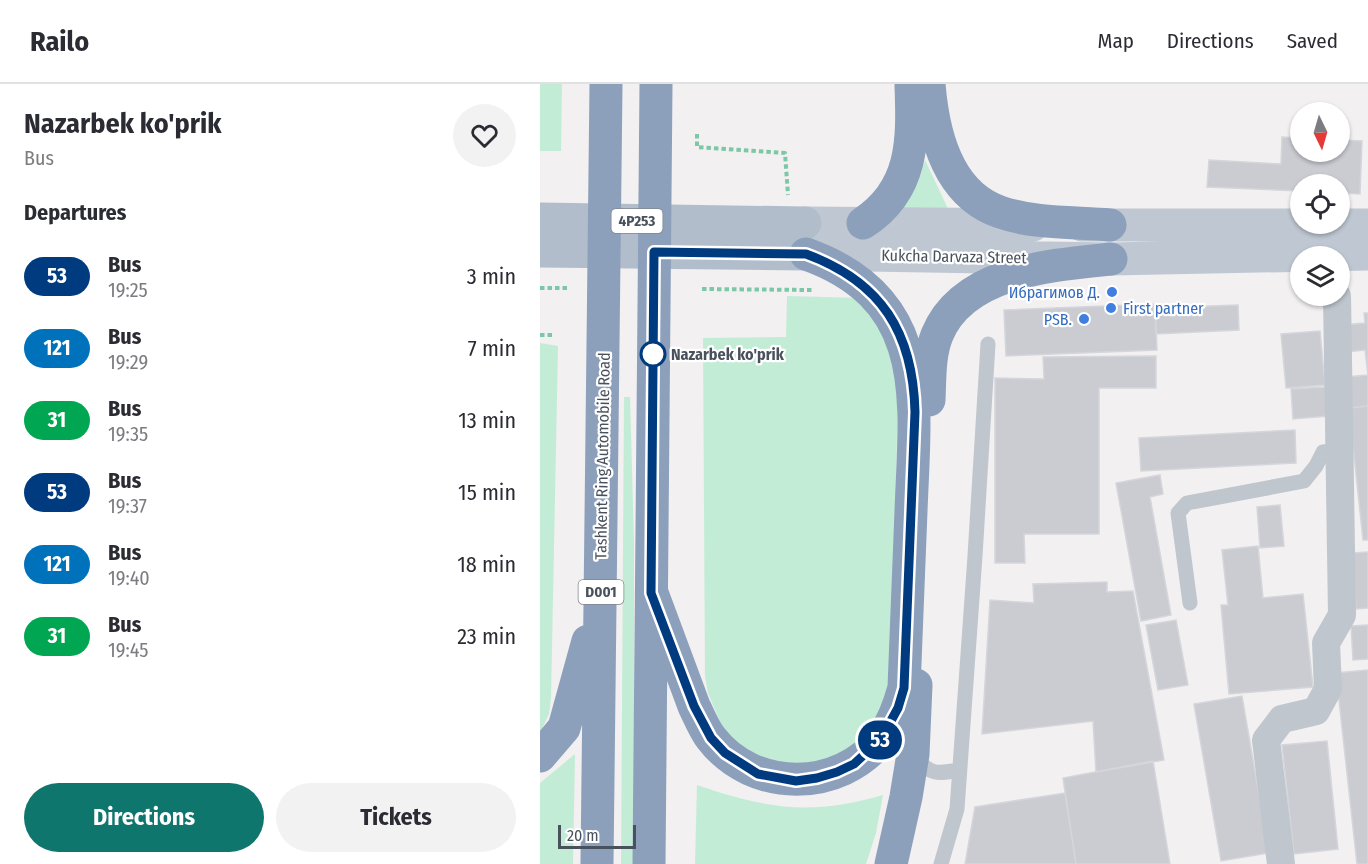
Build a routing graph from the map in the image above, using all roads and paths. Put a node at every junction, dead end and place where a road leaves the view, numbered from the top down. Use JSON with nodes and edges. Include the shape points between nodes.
{"nodes":[{"id":1,"x":606,"y":84,"type":"edge"},
{"id":2,"x":656,"y":84,"type":"edge"},
{"id":3,"x":911,"y":84,"type":"edge"},
{"id":4,"x":929,"y":84,"type":"edge"},
{"id":5,"x":697,"y":134,"type":"dead end"},
{"id":6,"x":540,"y":219,"type":"edge"},
{"id":7,"x":864,"y":224,"type":"junction"},
{"id":8,"x":1110,"y":225,"type":"junction"},
{"id":9,"x":1368,"y":225,"type":"edge"},
{"id":10,"x":800,"y":228,"type":"junction"},
{"id":11,"x":540,"y":250,"type":"edge"},
{"id":12,"x":1368,"y":254,"type":"edge"},
{"id":13,"x":1350,"y":255,"type":"edge"},
{"id":14,"x":1290,"y":257,"type":"edge"},
{"id":15,"x":1111,"y":259,"type":"junction"},
{"id":16,"x":540,"y":288,"type":"edge"},
{"id":17,"x":570,"y":288,"type":"dead end"},
{"id":18,"x":702,"y":289,"type":"dead end"},
{"id":19,"x":814,"y":290,"type":"dead end"},
{"id":20,"x":1337,"y":306,"type":"edge"},
{"id":21,"x":540,"y":335,"type":"edge"},
{"id":22,"x":555,"y":335,"type":"dead end"},
{"id":23,"x":988,"y":344,"type":"dead end"},
{"id":24,"x":1340,"y":450,"type":"junction"},
{"id":25,"x":601,"y":592,"type":"junction"},
{"id":26,"x":651,"y":593,"type":"junction"},
{"id":27,"x":1190,"y":603,"type":"dead end"},
{"id":28,"x":913,"y":754,"type":"junction"},
{"id":29,"x":540,"y":756,"type":"edge"},
{"id":30,"x":959,"y":770,"type":"junction"},
{"id":31,"x":597,"y":864,"type":"edge"},
{"id":32,"x":650,"y":864,"type":"edge"},
{"id":33,"x":891,"y":864,"type":"edge"},
{"id":34,"x":941,"y":864,"type":"edge"},
{"id":35,"x":1281,"y":864,"type":"edge"}],
"edges":[{"from":1,"to":25,"type":"highway","name":"Tashkent Ring Automobile Road","number":"D001"},
{"from":2,"to":26,"type":"highway"},
{"from":3,"to":7,"type":"highway","via":[[913,129],[904,172],[887,203]]},
{"from":4,"to":8,"type":"highway","via":[[942,150],[959,182],[974,198],[1002,213]]},
{"from":5,"to":10,"type":"path","via":[[697,147],[785,153]]},
{"from":6,"to":10,"type":"main road","name":"Kukcha Darvaza Street","number":"4Р253"},
{"from":7,"to":8,"type":"main road","name":"Kukcha Darvaza Street"},
{"from":7,"to":10,"type":"main road","name":"Kukcha Darvaza Street"},
{"from":8,"to":9,"type":"main road","name":"Kukcha Darvaza Street"},
{"from":10,"to":11,"type":"main road","name":"Kukcha Darvaza Street","number":"4Р253"},
{"from":10,"to":15,"type":"main road","name":"Kukcha Darvaza Street"},
{"from":10,"to":26,"type":"highway","via":[[841,269],[870,291],[899,332],[910,362],[915,412],[904,688],[891,724],[854,764],[837,772],[796,781],[758,774],[725,753],[711,738],[694,706]]},
{"from":12,"to":13,"type":"main road","name":"Kukcha Darvaza Street"},
{"from":14,"to":15,"type":"main road","name":"Kukcha Darvaza Street"},
{"from":15,"to":28,"type":"highway","via":[[1043,267],[994,282],[957,306],[937,334],[930,377]]},
{"from":16,"to":17,"type":"path"},
{"from":18,"to":19,"type":"path"},
{"from":20,"to":24,"type":"street"},
{"from":21,"to":22,"type":"path"},
{"from":23,"to":30,"type":"lane"},
{"from":24,"to":27,"type":"lane","via":[[1323,452],[1304,481],[1186,503],[1178,513]]},
{"from":24,"to":35,"type":"street","via":[[1342,615],[1326,643],[1328,689],[1316,711],[1282,719],[1266,740]]},
{"from":25,"to":29,"type":"highway","via":[[564,728]]},
{"from":25,"to":31,"type":"highway","name":"Tashkent Ring Automobile Road","number":"D001"},
{"from":26,"to":32,"type":"highway"},
{"from":28,"to":30,"type":"lane","via":[[926,770]]},
{"from":28,"to":33,"type":"highway"},
{"from":30,"to":34,"type":"lane","via":[[957,809]]}]}
